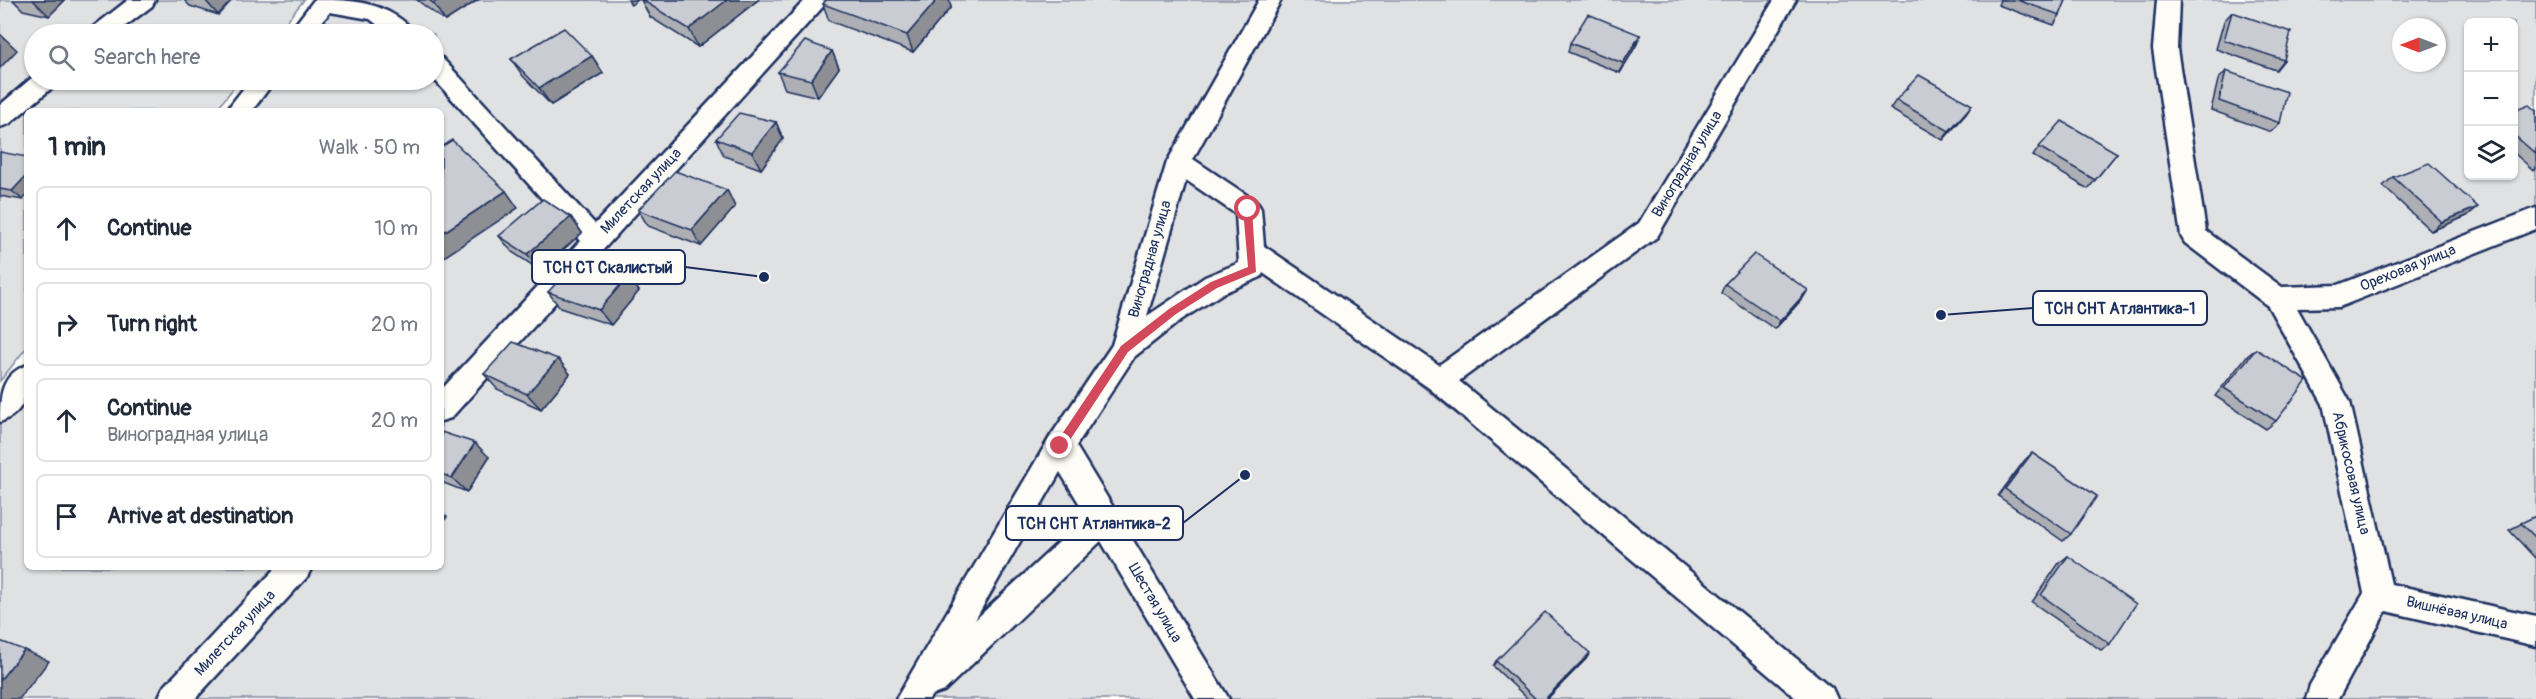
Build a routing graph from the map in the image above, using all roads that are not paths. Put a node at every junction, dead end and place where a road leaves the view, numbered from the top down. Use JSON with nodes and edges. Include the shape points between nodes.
{"nodes":[{"id":1,"x":144,"y":0,"type":"edge"},
{"id":2,"x":818,"y":0,"type":"edge"},
{"id":3,"x":1270,"y":0,"type":"edge"},
{"id":4,"x":1785,"y":0,"type":"edge"},
{"id":5,"x":2168,"y":0,"type":"edge"},
{"id":6,"x":326,"y":1,"type":"edge"},
{"id":7,"x":113,"y":24,"type":"edge"},
{"id":8,"x":307,"y":24,"type":"edge"},
{"id":9,"x":391,"y":24,"type":"edge"},
{"id":10,"x":444,"y":75,"type":"edge"},
{"id":11,"x":34,"y":90,"type":"edge"},
{"id":12,"x":255,"y":90,"type":"edge"},
{"id":13,"x":240,"y":108,"type":"edge"},
{"id":14,"x":0,"y":118,"type":"edge"},
{"id":15,"x":1179,"y":162,"type":"junction"},
{"id":16,"x":2536,"y":218,"type":"edge"},
{"id":17,"x":595,"y":241,"type":"junction"},
{"id":18,"x":1252,"y":251,"type":"junction"},
{"id":19,"x":2277,"y":298,"type":"junction"},
{"id":20,"x":1124,"y":349,"type":"junction"},
{"id":21,"x":24,"y":380,"type":"edge"},
{"id":22,"x":1439,"y":380,"type":"junction"},
{"id":23,"x":444,"y":407,"type":"edge"},
{"id":24,"x":0,"y":410,"type":"edge"},
{"id":25,"x":1060,"y":446,"type":"junction"},
{"id":26,"x":1104,"y":519,"type":"junction"},
{"id":27,"x":294,"y":570,"type":"edge"},
{"id":28,"x":2379,"y":595,"type":"junction"},
{"id":29,"x":2536,"y":631,"type":"edge"},
{"id":30,"x":174,"y":699,"type":"edge"},
{"id":31,"x":913,"y":699,"type":"edge"},
{"id":32,"x":1214,"y":699,"type":"edge"},
{"id":33,"x":1821,"y":699,"type":"edge"},
{"id":34,"x":2322,"y":699,"type":"edge"}],
"edges":[{"from":1,"to":7,"type":"lane"},
{"from":2,"to":17,"type":"lane","name":"Милетская улица"},
{"from":3,"to":15,"type":"lane","name":"Виноградная улица"},
{"from":4,"to":22,"type":"lane","name":"Виноградная улица","via":[[1648,230]]},
{"from":5,"to":19,"type":"lane","name":"Абрикосовая улица","via":[[2165,49],[2194,236]]},
{"from":6,"to":8,"type":"lane"},
{"from":6,"to":9,"type":"lane","via":[[376,12]]},
{"from":10,"to":17,"type":"lane"},
{"from":11,"to":14,"type":"lane"},
{"from":12,"to":13,"type":"lane"},
{"from":15,"to":18,"type":"lane","via":[[1248,209]]},
{"from":15,"to":20,"type":"lane","name":"Виноградная улица"},
{"from":16,"to":19,"type":"lane","name":"Ореховая улица","via":[[2339,296]]},
{"from":17,"to":23,"type":"lane","name":"Милетская улица"},
{"from":18,"to":20,"type":"lane","via":[[1252,269],[1206,290]]},
{"from":18,"to":22,"type":"lane"},
{"from":19,"to":28,"type":"lane","name":"Абрикосовая улица","via":[[2336,402]]},
{"from":20,"to":25,"type":"lane","name":"Виноградная улица"},
{"from":21,"to":24,"type":"lane"},
{"from":22,"to":33,"type":"lane"},
{"from":25,"to":26,"type":"lane","name":"Шестая улица"},
{"from":25,"to":31,"type":"lane","name":"Виноградная улица"},
{"from":26,"to":31,"type":"lane"},
{"from":26,"to":32,"type":"lane","name":"Шестая улица"},
{"from":27,"to":30,"type":"lane","name":"Милетская улица"},
{"from":28,"to":29,"type":"lane","name":"Вишнёвая улица"},
{"from":28,"to":34,"type":"lane"}]}
